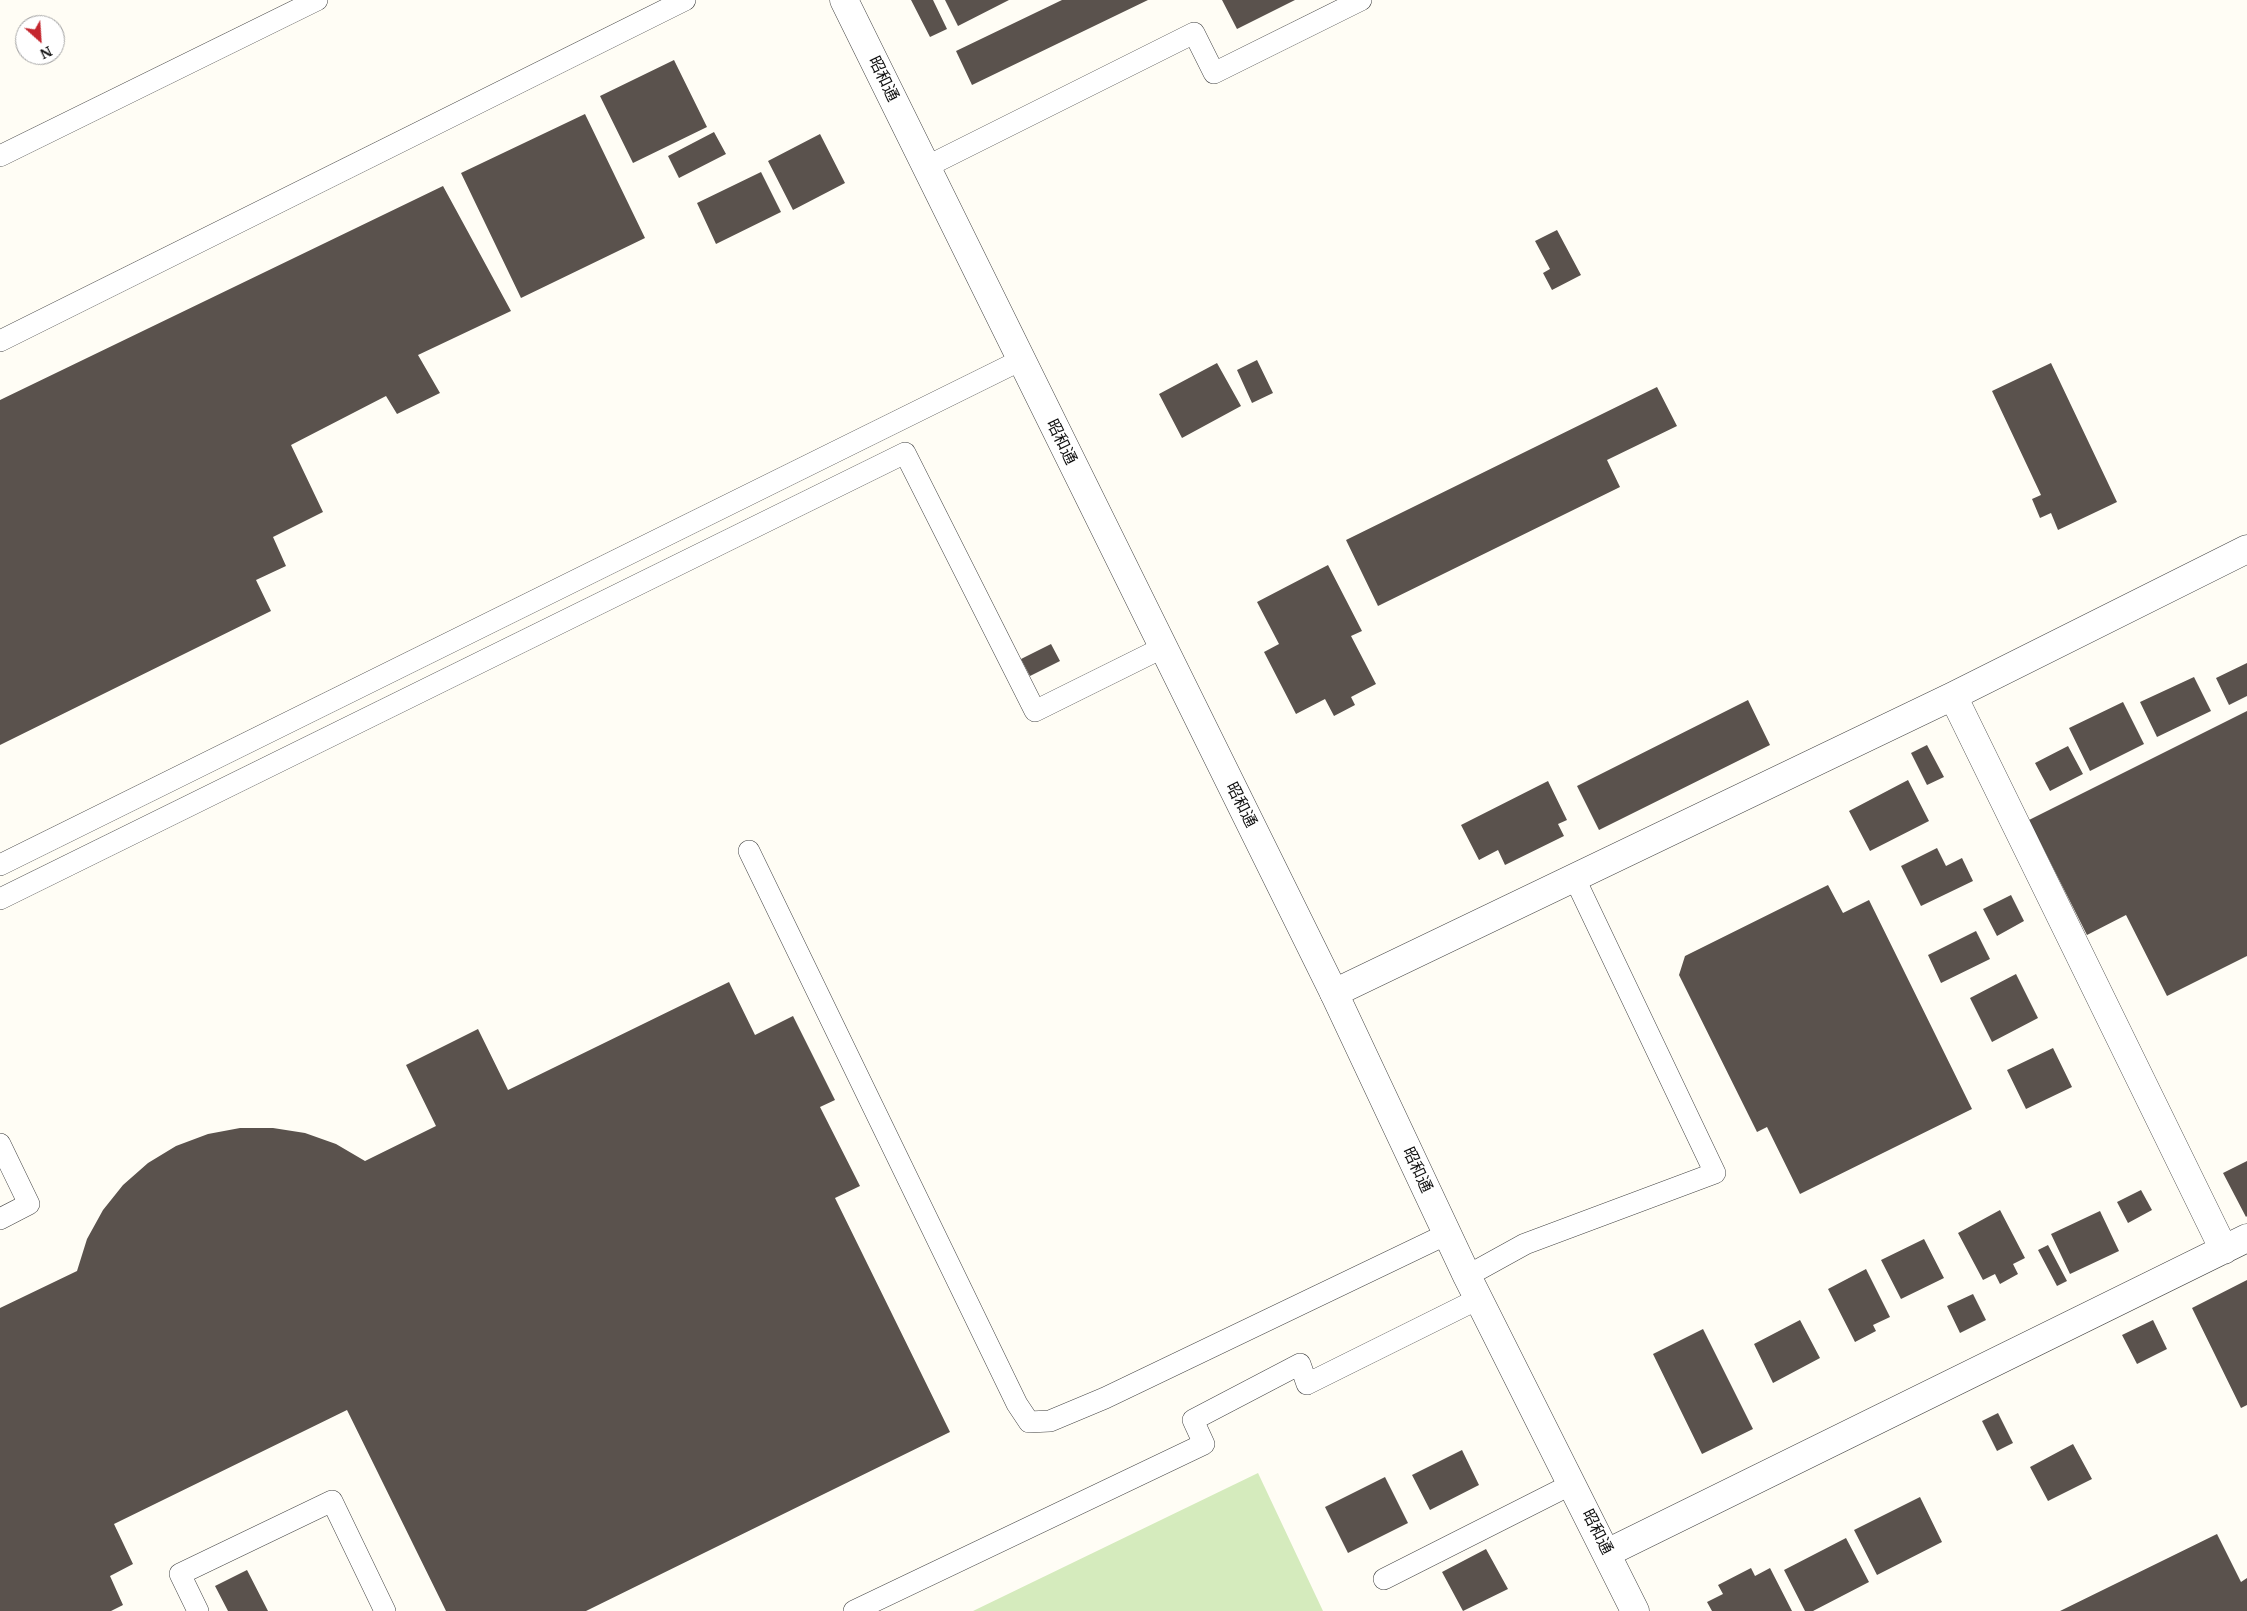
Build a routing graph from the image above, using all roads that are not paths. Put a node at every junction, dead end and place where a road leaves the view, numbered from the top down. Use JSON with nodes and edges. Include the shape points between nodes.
{"nodes":[{"id":1,"x":317,"y":0,"type":"edge"},
{"id":2,"x":686,"y":0,"type":"edge"},
{"id":3,"x":844,"y":0,"type":"edge"},
{"id":4,"x":1361,"y":0,"type":"edge"},
{"id":5,"x":0,"y":156,"type":"edge"},
{"id":6,"x":926,"y":167,"type":"junction"},
{"id":7,"x":0,"y":341,"type":"edge"},
{"id":8,"x":1021,"y":360,"type":"junction"},
{"id":9,"x":2245,"y":555,"type":"edge"},
{"id":10,"x":1162,"y":648,"type":"junction"},
{"id":11,"x":1953,"y":696,"type":"junction"},
{"id":12,"x":748,"y":852,"type":"dead end"},
{"id":13,"x":0,"y":865,"type":"edge"},
{"id":14,"x":1575,"y":879,"type":"junction"},
{"id":15,"x":0,"y":899,"type":"edge"},
{"id":16,"x":1334,"y":993,"type":"junction"},
{"id":17,"x":0,"y":1144,"type":"edge"},
{"id":18,"x":0,"y":1219,"type":"edge"},
{"id":19,"x":1447,"y":1234,"type":"junction"},
{"id":20,"x":2236,"y":1244,"type":"edge"},
{"id":21,"x":1473,"y":1287,"type":"junction"},
{"id":22,"x":1572,"y":1484,"type":"junction"},
{"id":23,"x":1607,"y":1553,"type":"junction"},
{"id":24,"x":1384,"y":1579,"type":"dead end"},
{"id":25,"x":198,"y":1611,"type":"edge"},
{"id":26,"x":384,"y":1611,"type":"edge"},
{"id":27,"x":854,"y":1611,"type":"edge"},
{"id":28,"x":1635,"y":1611,"type":"edge"}],
"edges":[{"from":1,"to":5,"type":"lane"},
{"from":2,"to":7,"type":"lane"},
{"from":3,"to":6,"type":"street","name":"昭和通"},
{"from":4,"to":6,"type":"lane","via":[[1214,73],[1194,33]]},
{"from":6,"to":8,"type":"street","name":"昭和通"},
{"from":8,"to":10,"type":"street","name":"昭和通"},
{"from":8,"to":13,"type":"lane"},
{"from":9,"to":11,"type":"street"},
{"from":10,"to":15,"type":"lane","via":[[1035,711],[905,453]]},
{"from":10,"to":16,"type":"street","name":"昭和通"},
{"from":11,"to":14,"type":"street"},
{"from":11,"to":20,"type":"street"},
{"from":12,"to":19,"type":"lane","via":[[1017,1404],[1029,1422],[1050,1421],[1105,1398]]},
{"from":14,"to":16,"type":"street"},
{"from":14,"to":21,"type":"lane","via":[[1715,1173],[1525,1244]]},
{"from":16,"to":19,"type":"street","name":"昭和通"},
{"from":17,"to":18,"type":"lane","via":[[29,1204]]},
{"from":19,"to":21,"type":"street","name":"昭和通"},
{"from":20,"to":23,"type":"street"},
{"from":21,"to":22,"type":"street","name":"昭和通"},
{"from":21,"to":27,"type":"lane","via":[[1307,1384],[1300,1364],[1193,1420],[1204,1444]]},
{"from":22,"to":23,"type":"street","name":"昭和通"},
{"from":22,"to":24,"type":"lane"},
{"from":23,"to":28,"type":"street","name":"昭和通"},
{"from":25,"to":26,"type":"lane","via":[[180,1574],[332,1501]]}]}
